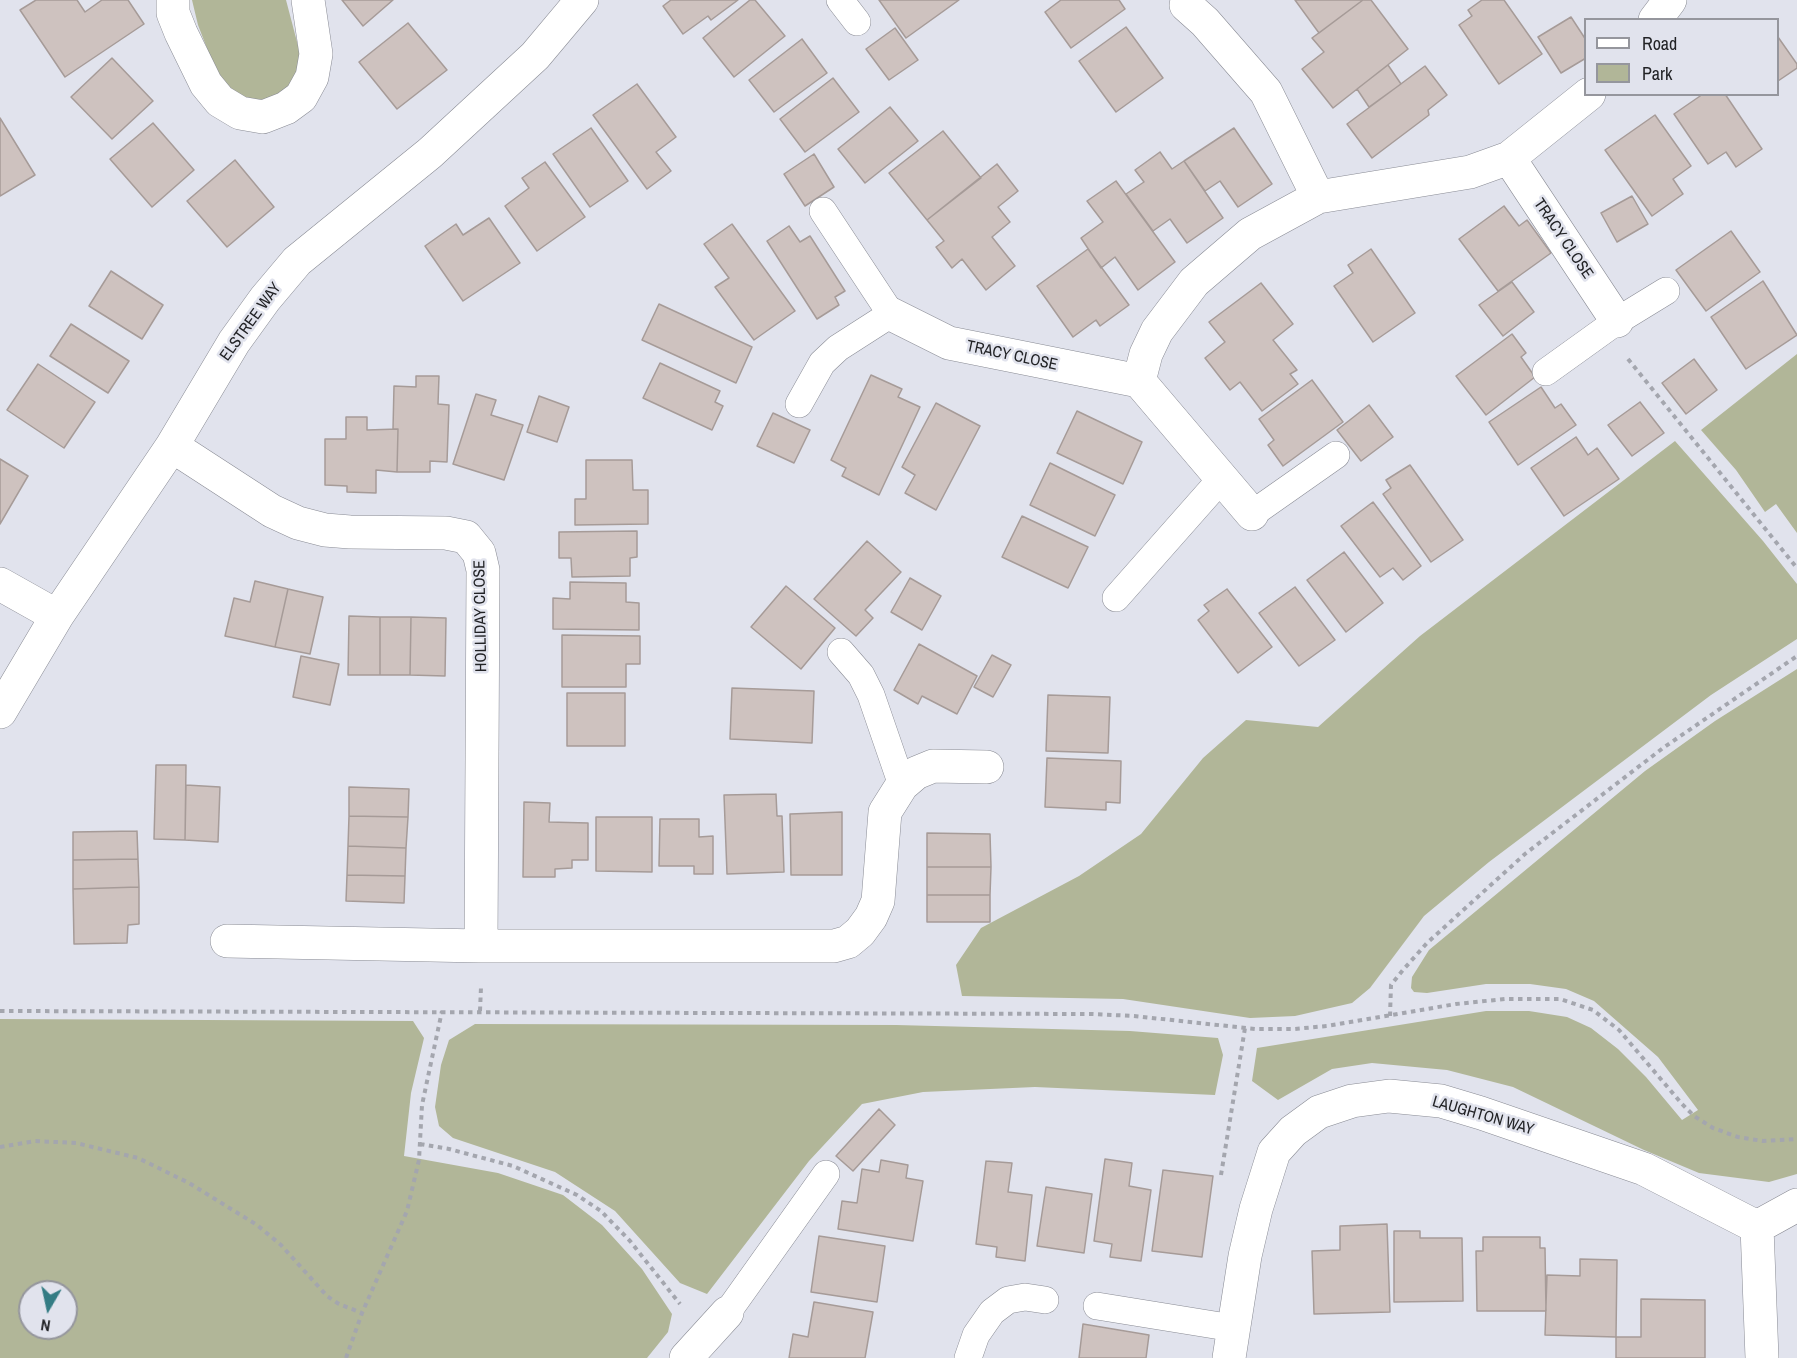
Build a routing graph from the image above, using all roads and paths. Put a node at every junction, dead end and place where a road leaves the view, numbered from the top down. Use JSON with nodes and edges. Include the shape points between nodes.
{"nodes":[{"id":1,"x":173,"y":0,"type":"edge"},
{"id":2,"x":308,"y":0,"type":"edge"},
{"id":3,"x":582,"y":0,"type":"edge"},
{"id":4,"x":840,"y":0,"type":"edge"},
{"id":5,"x":1670,"y":0,"type":"edge"},
{"id":6,"x":1185,"y":2,"type":"edge"},
{"id":7,"x":1656,"y":18,"type":"edge"},
{"id":8,"x":857,"y":22,"type":"dead end"},
{"id":9,"x":1586,"y":96,"type":"edge"},
{"id":10,"x":1509,"y":158,"type":"junction"},
{"id":11,"x":1318,"y":197,"type":"junction"},
{"id":12,"x":823,"y":211,"type":"dead end"},
{"id":13,"x":1666,"y":291,"type":"dead end"},
{"id":14,"x":891,"y":314,"type":"junction"},
{"id":15,"x":1617,"y":321,"type":"junction"},
{"id":16,"x":1546,"y":372,"type":"dead end"},
{"id":17,"x":1139,"y":381,"type":"junction"},
{"id":18,"x":799,"y":404,"type":"dead end"},
{"id":19,"x":172,"y":446,"type":"junction"},
{"id":20,"x":1336,"y":455,"type":"dead end"},
{"id":21,"x":1222,"y":478,"type":"junction"},
{"id":22,"x":1252,"y":514,"type":"joint"},
{"id":23,"x":1797,"y":568,"type":"edge"},
{"id":24,"x":0,"y":584,"type":"edge"},
{"id":25,"x":1116,"y":598,"type":"dead end"},
{"id":26,"x":57,"y":616,"type":"junction"},
{"id":27,"x":841,"y":652,"type":"dead end"},
{"id":28,"x":1797,"y":656,"type":"edge"},
{"id":29,"x":0,"y":712,"type":"edge"},
{"id":30,"x":987,"y":767,"type":"dead end"},
{"id":31,"x":902,"y":785,"type":"junction"},
{"id":32,"x":227,"y":941,"type":"dead end"},
{"id":33,"x":481,"y":946,"type":"junction"},
{"id":34,"x":0,"y":1011,"type":"edge"},
{"id":35,"x":442,"y":1011,"type":"junction"},
{"id":36,"x":1390,"y":1016,"type":"junction"},
{"id":37,"x":1797,"y":1139,"type":"edge"},
{"id":38,"x":420,"y":1144,"type":"junction"},
{"id":39,"x":0,"y":1147,"type":"edge"},
{"id":40,"x":826,"y":1174,"type":"dead end"},
{"id":41,"x":1797,"y":1205,"type":"edge"},
{"id":42,"x":1757,"y":1227,"type":"junction"},
{"id":43,"x":1045,"y":1300,"type":"dead end"},
{"id":44,"x":1097,"y":1306,"type":"dead end"},
{"id":45,"x":362,"y":1313,"type":"junction"},
{"id":46,"x":728,"y":1313,"type":"joint"},
{"id":47,"x":1231,"y":1343,"type":"edge"},
{"id":48,"x":696,"y":1349,"type":"edge"},
{"id":49,"x":346,"y":1358,"type":"edge"},
{"id":50,"x":968,"y":1358,"type":"edge"},
{"id":51,"x":1762,"y":1358,"type":"edge"}],
"edges":[{"from":1,"to":2,"type":"street","via":[[173,13],[206,84],[220,101],[240,113],[263,117],[286,108],[301,96],[312,76],[316,54]]},
{"from":3,"to":19,"type":"street","name":"ELSTREE WAY","via":[[535,56],[430,153],[297,261],[234,342]]},
{"from":4,"to":8,"type":"lane"},
{"from":5,"to":7,"type":"street"},
{"from":6,"to":11,"type":"street","via":[[1266,92]]},
{"from":9,"to":10,"type":"street"},
{"from":10,"to":11,"type":"street","via":[[1470,172]]},
{"from":10,"to":15,"type":"street","name":"TRACY CLOSE"},
{"from":11,"to":17,"type":"street","via":[[1250,234],[1194,282],[1157,331]]},
{"from":12,"to":14,"type":"lane"},
{"from":13,"to":15,"type":"lane"},
{"from":14,"to":17,"type":"street","name":"TRACY CLOSE","via":[[949,343]]},
{"from":14,"to":18,"type":"lane","via":[[822,363]]},
{"from":15,"to":16,"type":"lane"},
{"from":15,"to":23,"type":"path","via":[[1619,349]]},
{"from":17,"to":21,"type":"street"},
{"from":19,"to":26,"type":"street","name":"ELSTREE WAY"},
{"from":19,"to":33,"type":"street","name":"HOLLIDAY CLOSE","via":[[272,511],[298,523],[325,530],[446,532],[466,537],[479,552],[483,570]]},
{"from":20,"to":22,"type":"lane"},
{"from":21,"to":22,"type":"street"},
{"from":21,"to":25,"type":"lane"},
{"from":24,"to":26,"type":"street"},
{"from":26,"to":29,"type":"street","name":"ELSTREE WAY"},
{"from":27,"to":31,"type":"lane","via":[[861,675],[871,695]]},
{"from":28,"to":36,"type":"path","via":[[1663,748],[1525,854],[1427,942],[1402,970],[1391,985]]},
{"from":30,"to":31,"type":"street","via":[[933,766]]},
{"from":31,"to":33,"type":"street","via":[[885,812],[878,901],[871,917],[848,942]]},
{"from":32,"to":33,"type":"street"},
{"from":34,"to":35,"type":"path"},
{"from":35,"to":36,"type":"path","via":[[1091,1014],[1255,1029],[1327,1026]]},
{"from":35,"to":38,"type":"path","via":[[422,1106]]},
{"from":36,"to":37,"type":"path","via":[[1505,999],[1543,998],[1580,1004],[1619,1030],[1694,1116],[1713,1128],[1763,1141]]},
{"from":38,"to":45,"type":"path","via":[[407,1211]]},
{"from":38,"to":48,"type":"path","via":[[513,1166],[557,1184],[601,1211],[630,1241]]},
{"from":39,"to":45,"type":"path","via":[[35,1141],[75,1143],[138,1158],[257,1224],[327,1296]]},
{"from":40,"to":46,"type":"lane"},
{"from":41,"to":42,"type":"street"},
{"from":42,"to":47,"type":"street","name":"LAUGHTON WAY","via":[[1644,1169],[1481,1113],[1441,1101],[1400,1097],[1352,1101],[1319,1112],[1293,1131],[1274,1152],[1256,1209]]},
{"from":42,"to":51,"type":"street"},
{"from":43,"to":50,"type":"lane","via":[[1008,1300],[992,1312],[976,1335]]},
{"from":44,"to":47,"type":"lane"},
{"from":45,"to":49,"type":"path"},
{"from":46,"to":48,"type":"street"}]}
